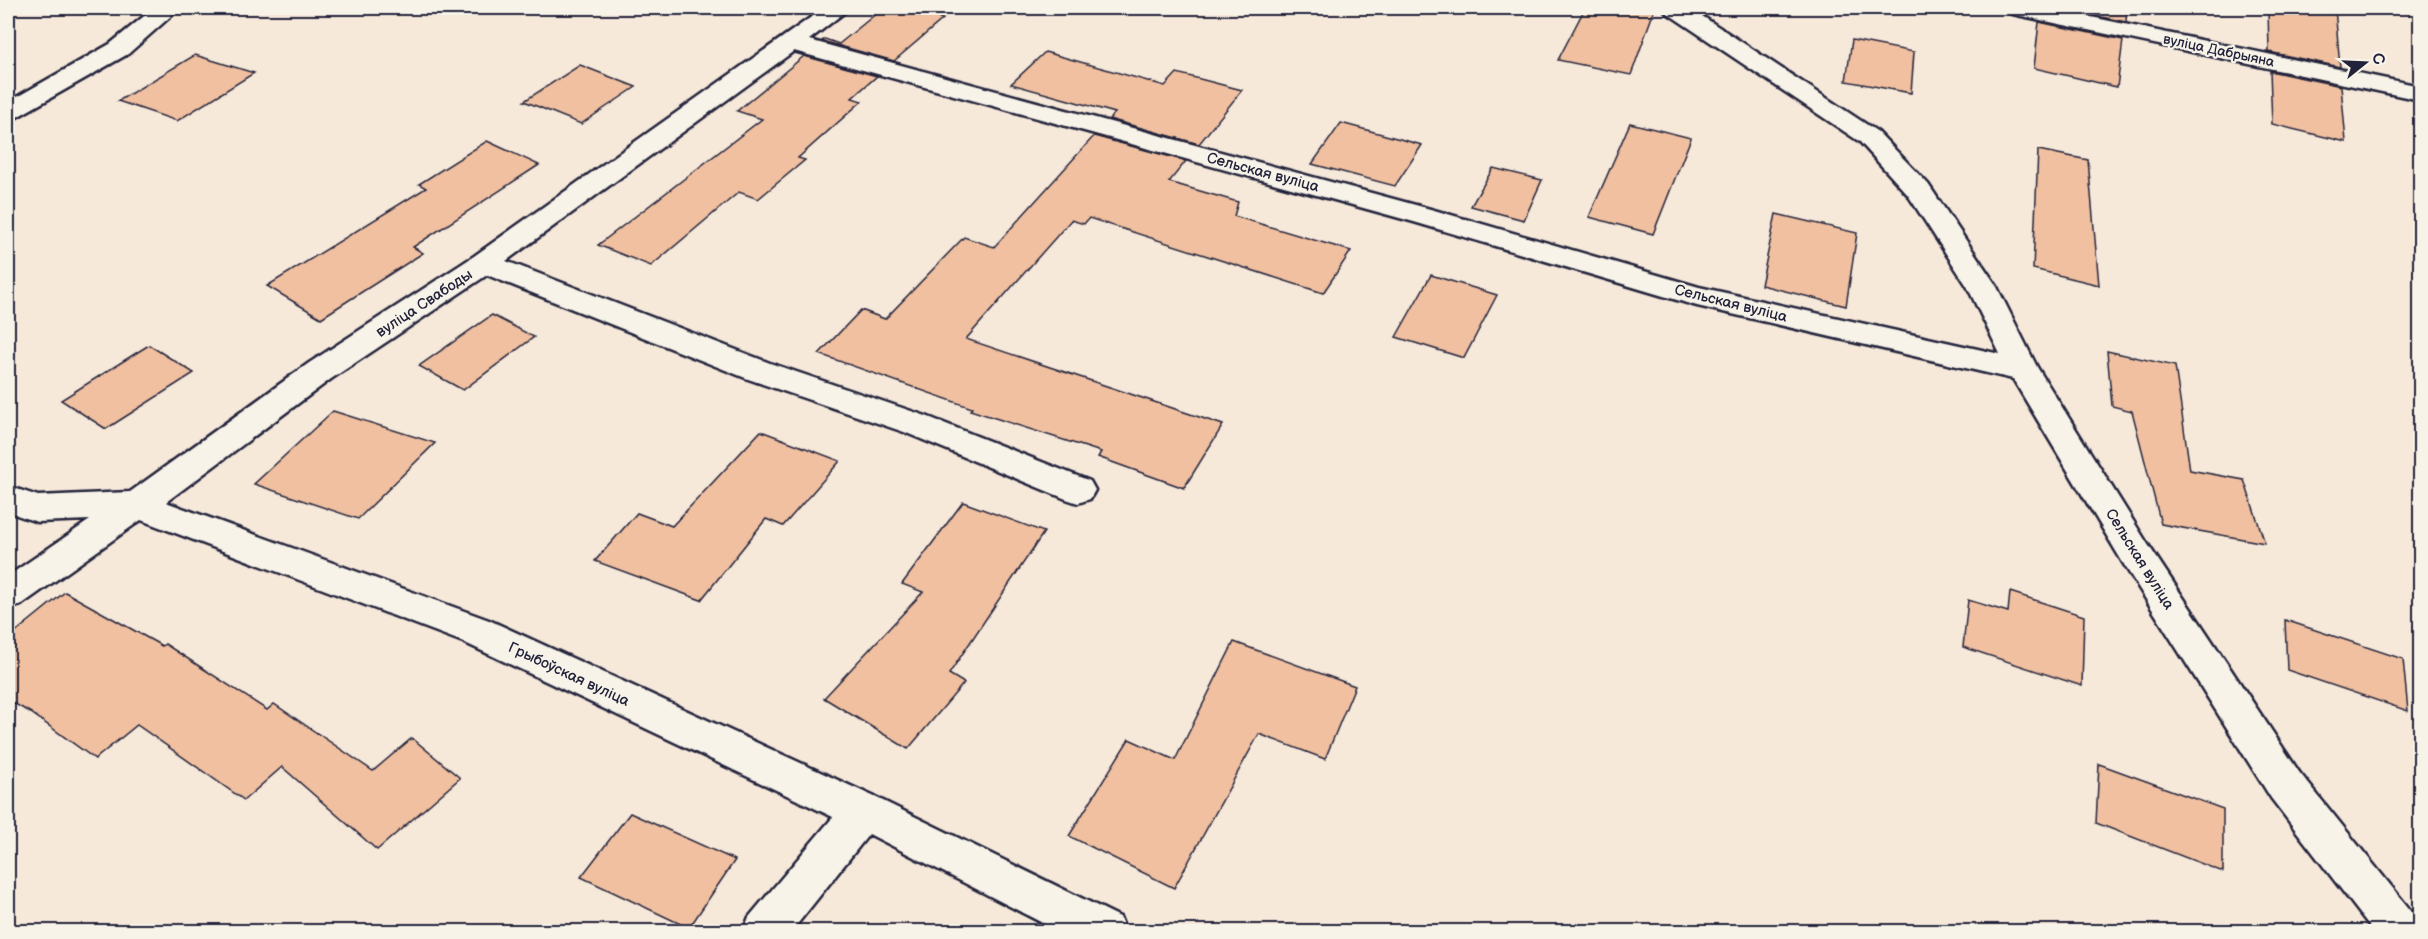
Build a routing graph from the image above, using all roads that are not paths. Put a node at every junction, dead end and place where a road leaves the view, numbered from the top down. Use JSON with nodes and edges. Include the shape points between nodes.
{"nodes":[{"id":1,"x":168,"y":8,"type":"edge"},
{"id":2,"x":838,"y":8,"type":"edge"},
{"id":3,"x":1675,"y":8,"type":"edge"},
{"id":4,"x":2017,"y":8,"type":"edge"},
{"id":5,"x":789,"y":42,"type":"junction"},
{"id":6,"x":2421,"y":93,"type":"edge"},
{"id":7,"x":8,"y":112,"type":"edge"},
{"id":8,"x":484,"y":263,"type":"junction"},
{"id":9,"x":2024,"y":370,"type":"junction"},
{"id":10,"x":1078,"y":490,"type":"dead end"},
{"id":11,"x":8,"y":499,"type":"edge"},
{"id":12,"x":137,"y":505,"type":"junction"},
{"id":13,"x":8,"y":595,"type":"edge"},
{"id":14,"x":863,"y":811,"type":"junction"},
{"id":15,"x":764,"y":932,"type":"edge"},
{"id":16,"x":1105,"y":932,"type":"edge"},
{"id":17,"x":2401,"y":932,"type":"edge"}],
"edges":[{"from":1,"to":7,"type":"street","via":[[119,49]]},
{"from":2,"to":5,"type":"street","name":"вуліца Свабоды"},
{"from":3,"to":9,"type":"street","via":[[1869,137],[1918,190],[1982,285]]},
{"from":4,"to":6,"type":"street","name":"вуліца Дабрыяна"},
{"from":5,"to":8,"type":"street","name":"вуліца Свабоды"},
{"from":5,"to":9,"type":"street","name":"Сельская вуліца","via":[[1424,216],[1696,296]]},
{"from":8,"to":10,"type":"street","via":[[759,371],[915,424]]},
{"from":8,"to":12,"type":"street","name":"вуліца Свабоды","via":[[320,371]]},
{"from":9,"to":17,"type":"street","name":"Сельская вуліца","via":[[2135,553],[2285,785]]},
{"from":11,"to":12,"type":"street","name":"Грыбоўская вуліца","via":[[38,509]]},
{"from":12,"to":13,"type":"street","name":"вуліца Свабоды"},
{"from":12,"to":14,"type":"street","name":"Грыбоўская вуліца","via":[[476,631]]},
{"from":14,"to":15,"type":"street"},
{"from":14,"to":16,"type":"street","name":"Грыбоўская вуліца"}]}
